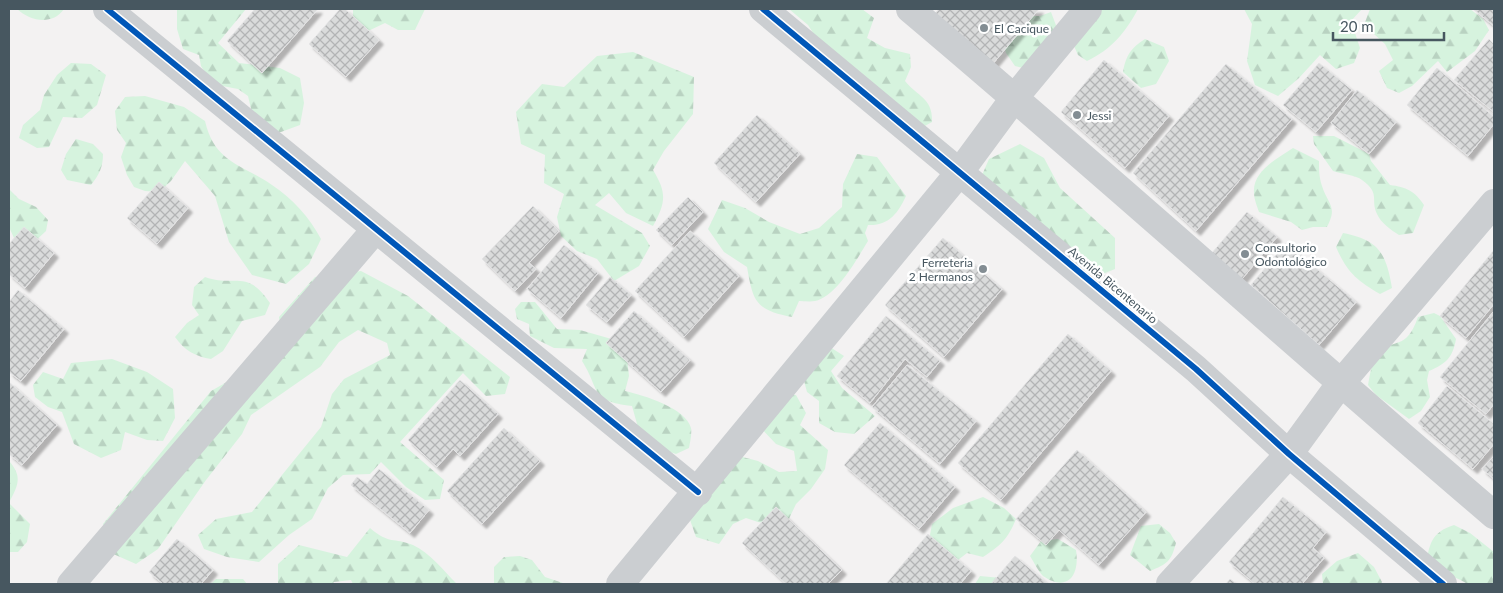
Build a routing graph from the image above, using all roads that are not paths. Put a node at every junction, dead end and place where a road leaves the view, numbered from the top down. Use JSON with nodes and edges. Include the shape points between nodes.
{"nodes":[{"id":1,"x":107,"y":9,"type":"edge"},
{"id":2,"x":763,"y":9,"type":"edge"},
{"id":3,"x":910,"y":9,"type":"edge"},
{"id":4,"x":1088,"y":9,"type":"edge"},
{"id":5,"x":1014,"y":97,"type":"junction"},
{"id":6,"x":959,"y":173,"type":"junction"},
{"id":7,"x":1494,"y":203,"type":"edge"},
{"id":8,"x":376,"y":230,"type":"junction"},
{"id":9,"x":1340,"y":384,"type":"junction"},
{"id":10,"x":1289,"y":454,"type":"junction"},
{"id":11,"x":698,"y":492,"type":"junction"},
{"id":12,"x":1494,"y":515,"type":"edge"},
{"id":13,"x":71,"y":584,"type":"edge"},
{"id":14,"x":620,"y":584,"type":"edge"},
{"id":15,"x":1170,"y":584,"type":"edge"},
{"id":16,"x":1443,"y":584,"type":"edge"}],
"edges":[{"from":1,"to":8,"type":"street"},
{"from":2,"to":6,"type":"street","name":"Avenida Bicentenario"},
{"from":3,"to":5,"type":"street"},
{"from":4,"to":5,"type":"street"},
{"from":5,"to":6,"type":"street"},
{"from":5,"to":9,"type":"street"},
{"from":6,"to":10,"type":"street","name":"Avenida Bicentenario","via":[[1196,369]]},
{"from":6,"to":11,"type":"street"},
{"from":7,"to":9,"type":"street"},
{"from":8,"to":11,"type":"street"},
{"from":8,"to":13,"type":"street"},
{"from":9,"to":10,"type":"street"},
{"from":9,"to":12,"type":"street"},
{"from":10,"to":15,"type":"street"},
{"from":10,"to":16,"type":"street","name":"Avenida Bicentenario"},
{"from":11,"to":14,"type":"street"}]}
